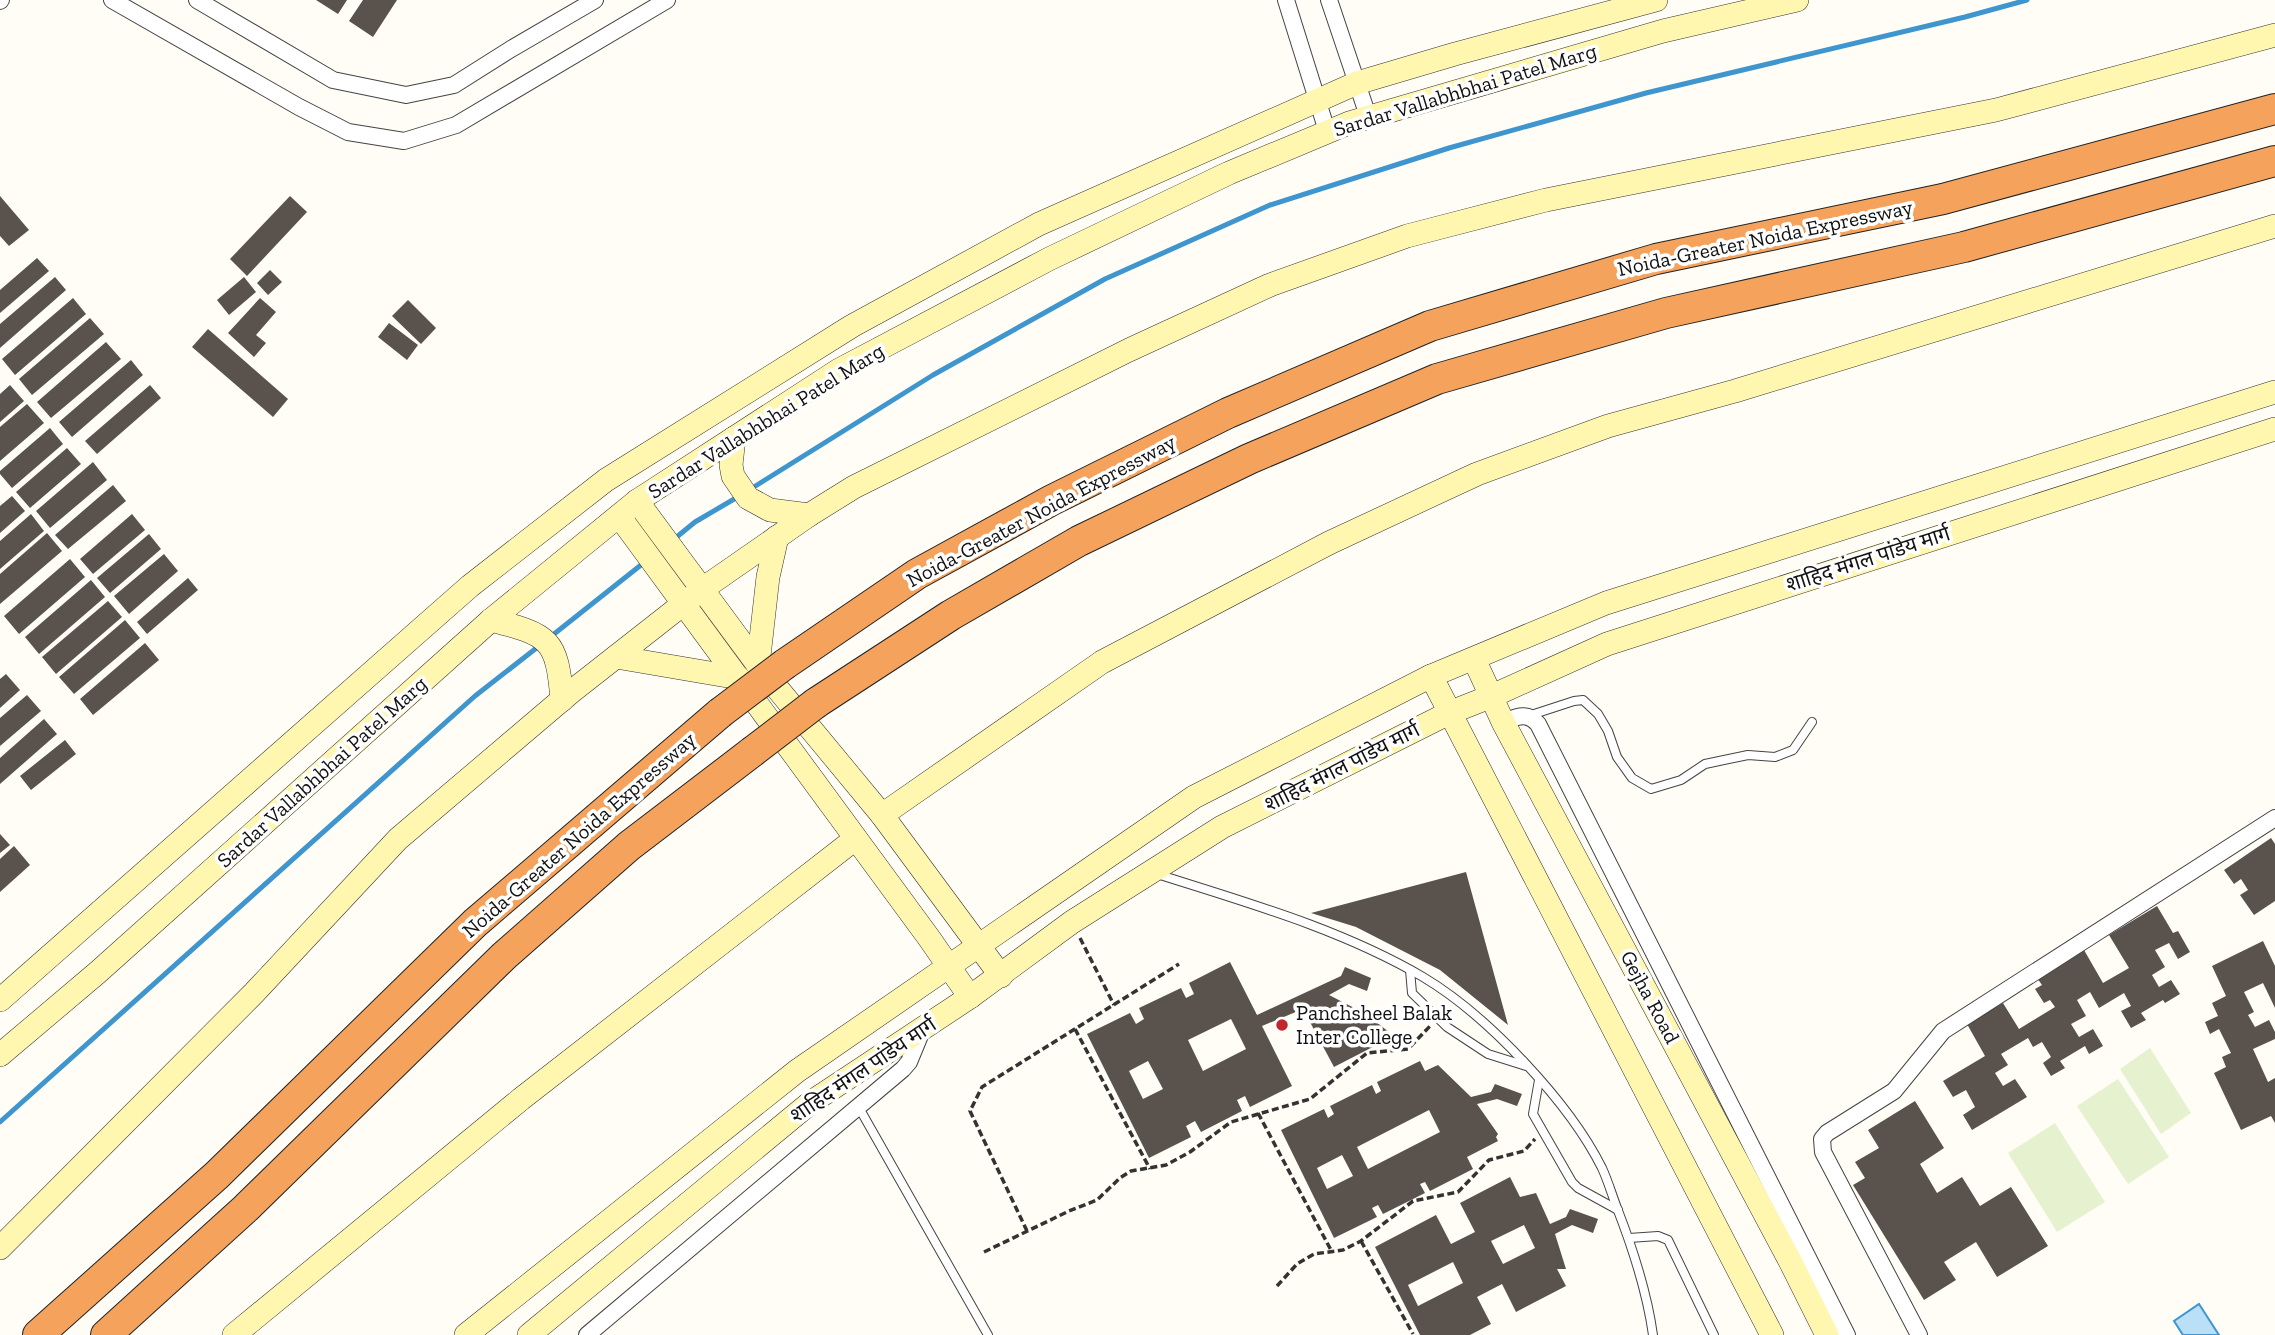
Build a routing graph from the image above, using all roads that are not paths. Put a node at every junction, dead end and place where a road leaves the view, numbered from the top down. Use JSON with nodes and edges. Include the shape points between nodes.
{"nodes":[{"id":1,"x":112,"y":0,"type":"edge"},
{"id":2,"x":197,"y":0,"type":"edge"},
{"id":3,"x":595,"y":0,"type":"edge"},
{"id":4,"x":667,"y":0,"type":"edge"},
{"id":5,"x":1286,"y":0,"type":"edge"},
{"id":6,"x":1329,"y":0,"type":"edge"},
{"id":7,"x":1656,"y":0,"type":"edge"},
{"id":8,"x":1797,"y":0,"type":"edge"},
{"id":9,"x":2275,"y":35,"type":"edge"},
{"id":10,"x":1357,"y":83,"type":"junction"},
{"id":11,"x":1317,"y":100,"type":"junction"},
{"id":12,"x":2275,"y":109,"type":"edge"},
{"id":13,"x":1368,"y":116,"type":"junction"},
{"id":14,"x":1327,"y":131,"type":"junction"},
{"id":15,"x":2275,"y":160,"type":"edge"},
{"id":16,"x":2275,"y":226,"type":"edge"},
{"id":17,"x":2275,"y":392,"type":"edge"},
{"id":18,"x":2275,"y":429,"type":"edge"},
{"id":19,"x":734,"y":438,"type":"junction"},
{"id":20,"x":637,"y":501,"type":"junction"},
{"id":21,"x":808,"y":514,"type":"junction"},
{"id":22,"x":619,"y":516,"type":"junction"},
{"id":23,"x":777,"y":537,"type":"junction"},
{"id":24,"x":692,"y":597,"type":"junction"},
{"id":25,"x":491,"y":620,"type":"junction"},
{"id":26,"x":616,"y":657,"type":"junction"},
{"id":27,"x":1474,"y":659,"type":"junction"},
{"id":28,"x":772,"y":665,"type":"junction"},
{"id":29,"x":1432,"y":676,"type":"junction"},
{"id":30,"x":739,"y":678,"type":"junction"},
{"id":31,"x":1492,"y":696,"type":"junction"},
{"id":32,"x":562,"y":701,"type":"junction"},
{"id":33,"x":1450,"y":713,"type":"junction"},
{"id":34,"x":1528,"y":716,"type":"junction"},
{"id":35,"x":1503,"y":722,"type":"junction"},
{"id":36,"x":1812,"y":722,"type":"dead end"},
{"id":37,"x":881,"y":815,"type":"junction"},
{"id":38,"x":2275,"y":818,"type":"edge"},
{"id":39,"x":855,"y":839,"type":"junction"},
{"id":40,"x":1151,"y":872,"type":"junction"},
{"id":41,"x":978,"y":944,"type":"junction"},
{"id":42,"x":947,"y":965,"type":"junction"},
{"id":43,"x":1410,"y":970,"type":"junction"},
{"id":44,"x":1001,"y":976,"type":"junction"},
{"id":45,"x":970,"y":997,"type":"junction"},
{"id":46,"x":0,"y":1000,"type":"edge"},
{"id":47,"x":923,"y":1028,"type":"junction"},
{"id":48,"x":1692,"y":1053,"type":"junction"},
{"id":49,"x":0,"y":1055,"type":"edge"},
{"id":50,"x":1527,"y":1066,"type":"junction"},
{"id":51,"x":1539,"y":1080,"type":"junction"},
{"id":52,"x":858,"y":1106,"type":"junction"},
{"id":53,"x":1618,"y":1210,"type":"junction"},
{"id":54,"x":1629,"y":1238,"type":"junction"},
{"id":55,"x":0,"y":1248,"type":"edge"},
{"id":56,"x":38,"y":1335,"type":"edge"},
{"id":57,"x":106,"y":1335,"type":"edge"},
{"id":58,"x":234,"y":1335,"type":"edge"},
{"id":59,"x":466,"y":1335,"type":"edge"},
{"id":60,"x":529,"y":1335,"type":"edge"},
{"id":61,"x":587,"y":1335,"type":"edge"},
{"id":62,"x":988,"y":1335,"type":"edge"},
{"id":63,"x":1653,"y":1335,"type":"edge"},
{"id":64,"x":1714,"y":1335,"type":"edge"},
{"id":65,"x":1772,"y":1335,"type":"edge"},
{"id":66,"x":1827,"y":1335,"type":"edge"},
{"id":67,"x":1847,"y":1335,"type":"edge"},
{"id":68,"x":1919,"y":1335,"type":"edge"}],
"edges":[{"from":1,"to":4,"type":"street","via":[[348,132],[404,141],[456,125]]},
{"from":2,"to":3,"type":"street","via":[[333,80],[406,95],[454,85]]},
{"from":5,"to":11,"type":"street"},
{"from":6,"to":10,"type":"street"},
{"from":7,"to":10,"type":"street","name":"Sardar Vallabhbhai Patel Marg"},
{"from":8,"to":13,"type":"street","name":"Sardar Vallabhbhai Patel Marg","via":[[1662,31]]},
{"from":9,"to":21,"type":"street","via":[[1996,110],[1546,200],[1407,236],[1270,285],[1129,350]]},
{"from":10,"to":11,"type":"street","name":"Sardar Vallabhbhai Patel Marg"},
{"from":10,"to":13,"type":"street"},
{"from":11,"to":14,"type":"street"},
{"from":11,"to":46,"type":"street","name":"Sardar Vallabhbhai Patel Marg","via":[[1039,225],[953,270],[852,327],[606,480],[470,586]]},
{"from":12,"to":28,"type":"highway","name":"Noida-Greater Noida Expressway","via":[[1942,199],[1656,258],[1430,326],[1227,413],[1052,500],[918,574]]},
{"from":13,"to":14,"type":"street","name":"Sardar Vallabhbhai Patel Marg"},
{"from":14,"to":19,"type":"street","name":"Sardar Vallabhbhai Patel Marg","via":[[1049,259],[839,370]]},
{"from":15,"to":57,"type":"highway","name":"Noida-Greater Noida Expressway","bridge":true,"via":[[1964,247],[1666,313],[1437,379],[1249,459],[1079,541],[951,615],[816,703],[629,846],[504,956],[246,1208]]},
{"from":16,"to":37,"type":"street","via":[[1608,426],[1477,474],[1329,543],[1102,662]]},
{"from":17,"to":27,"type":"street","via":[[1606,603]]},
{"from":18,"to":31,"type":"street","name":"शाहिद मंगल पांडेय मार्ग","via":[[1607,644]]},
{"from":19,"to":20,"type":"street","name":"Sardar Vallabhbhai Patel Marg"},
{"from":19,"to":21,"type":"street","via":[[733,476],[748,498],[770,510]]},
{"from":20,"to":22,"type":"street","name":"Sardar Vallabhbhai Patel Marg"},
{"from":20,"to":24,"type":"street"},
{"from":21,"to":23,"type":"street"},
{"from":22,"to":24,"type":"street"},
{"from":22,"to":25,"type":"street","name":"Sardar Vallabhbhai Patel Marg"},
{"from":23,"to":24,"type":"street"},
{"from":23,"to":28,"type":"street","via":[[768,576]]},
{"from":24,"to":26,"type":"street"},
{"from":24,"to":28,"type":"street"},
{"from":24,"to":30,"type":"street"},
{"from":25,"to":32,"type":"street","via":[[528,629],[551,646],[559,668]]},
{"from":25,"to":49,"type":"street","name":"Sardar Vallabhbhai Patel Marg"},
{"from":26,"to":30,"type":"street"},
{"from":26,"to":32,"type":"street"},
{"from":27,"to":29,"type":"street"},
{"from":27,"to":31,"type":"street","name":"Gejha Road"},
{"from":28,"to":37,"type":"street"},
{"from":28,"to":56,"type":"highway","name":"Noida-Greater Noida Expressway","bridge":true,"via":[[475,923],[216,1175]]},
{"from":29,"to":33,"type":"street"},
{"from":29,"to":41,"type":"street","via":[[1194,797]]},
{"from":30,"to":39,"type":"street"},
{"from":31,"to":33,"type":"street","name":"शाहिद मंगल पांडेय मार्ग"},
{"from":31,"to":35,"type":"street","name":"Gejha Road"},
{"from":32,"to":55,"type":"street","via":[[397,839],[254,993]]},
{"from":33,"to":40,"type":"street","name":"शाहिद मंगल पांडेय मार्ग","via":[[1222,827]]},
{"from":33,"to":65,"type":"street"},
{"from":34,"to":35,"type":"street"},
{"from":34,"to":36,"type":"lane","via":[[1583,700],[1598,714],[1632,778],[1651,789],[1681,780],[1705,764],[1789,753]]},
{"from":34,"to":48,"type":"street","via":[[1538,723]]},
{"from":35,"to":48,"type":"street","name":"Gejha Road"},
{"from":37,"to":41,"type":"street"},
{"from":38,"to":68,"type":"street","via":[[1943,1031],[1894,1091],[1822,1139],[1823,1152]]},
{"from":39,"to":42,"type":"street"},
{"from":39,"to":58,"type":"street","via":[[521,1099]]},
{"from":40,"to":43,"type":"lane","via":[[1331,932]]},
{"from":40,"to":44,"type":"street","name":"शाहिद मंगल पांडेय मार्ग","via":[[1072,922]]},
{"from":41,"to":42,"type":"street"},
{"from":41,"to":44,"type":"street"},
{"from":42,"to":45,"type":"street"},
{"from":42,"to":59,"type":"street","via":[[797,1071]]},
{"from":43,"to":50,"type":"lane","via":[[1444,990],[1506,1042]]},
{"from":43,"to":50,"type":"lane","via":[[1412,993],[1437,1019],[1489,1054]]},
{"from":44,"to":45,"type":"street","name":"शाहिद मंगल पांडेय मार्ग"},
{"from":45,"to":47,"type":"street","name":"शाहिद मंगल पांडेय मार्ग"},
{"from":47,"to":52,"type":"street","via":[[909,1062]]},
{"from":47,"to":60,"type":"street","name":"शाहिद मंगल पांडेय मार्ग","via":[[810,1103]]},
{"from":48,"to":66,"type":"street","name":"Gejha Road"},
{"from":48,"to":67,"type":"street"},
{"from":50,"to":51,"type":"lane"},
{"from":51,"to":53,"type":"lane","via":[[1601,1166]]},
{"from":51,"to":53,"type":"lane","via":[[1533,1114],[1572,1182]]},
{"from":52,"to":61,"type":"street"},
{"from":52,"to":62,"type":"lane"},
{"from":53,"to":54,"type":"lane"},
{"from":54,"to":63,"type":"lane"},
{"from":54,"to":64,"type":"lane","via":[[1668,1240]]}]}
